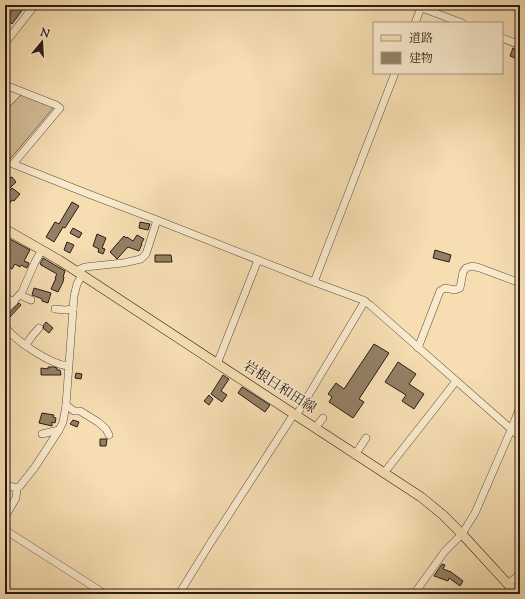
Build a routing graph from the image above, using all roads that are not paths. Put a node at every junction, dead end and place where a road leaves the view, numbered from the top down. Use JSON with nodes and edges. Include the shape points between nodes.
{"nodes":[{"id":1,"x":35,"y":5,"type":"edge"},
{"id":2,"x":419,"y":6,"type":"edge"},
{"id":3,"x":414,"y":22,"type":"edge"},
{"id":4,"x":459,"y":22,"type":"edge"},
{"id":5,"x":503,"y":38,"type":"edge"},
{"id":6,"x":5,"y":42,"type":"edge"},
{"id":7,"x":520,"y":45,"type":"edge"},
{"id":8,"x":395,"y":74,"type":"edge"},
{"id":9,"x":5,"y":84,"type":"edge"},
{"id":10,"x":157,"y":220,"type":"junction"},
{"id":11,"x":5,"y":229,"type":"edge"},
{"id":12,"x":42,"y":250,"type":"junction"},
{"id":13,"x":258,"y":260,"type":"junction"},
{"id":14,"x":79,"y":273,"type":"junction"},
{"id":15,"x":314,"y":282,"type":"junction"},
{"id":16,"x":520,"y":283,"type":"edge"},
{"id":17,"x":20,"y":295,"type":"junction"},
{"id":18,"x":5,"y":297,"type":"edge"},
{"id":19,"x":31,"y":300,"type":"dead end"},
{"id":20,"x":365,"y":301,"type":"junction"},
{"id":21,"x":14,"y":302,"type":"junction"},
{"id":22,"x":56,"y":309,"type":"dead end"},
{"id":23,"x":73,"y":309,"type":"junction"},
{"id":24,"x":5,"y":311,"type":"edge"},
{"id":25,"x":5,"y":327,"type":"edge"},
{"id":26,"x":39,"y":328,"type":"dead end"},
{"id":27,"x":26,"y":345,"type":"junction"},
{"id":28,"x":418,"y":348,"type":"junction"},
{"id":29,"x":217,"y":364,"type":"junction"},
{"id":30,"x":68,"y":366,"type":"junction"},
{"id":31,"x":456,"y":380,"type":"junction"},
{"id":32,"x":66,"y":405,"type":"junction"},
{"id":33,"x":520,"y":407,"type":"edge"},
{"id":34,"x":295,"y":415,"type":"junction"},
{"id":35,"x":324,"y":418,"type":"dead end"},
{"id":36,"x":315,"y":428,"type":"junction"},
{"id":37,"x":59,"y":430,"type":"junction"},
{"id":38,"x":511,"y":430,"type":"junction"},
{"id":39,"x":42,"y":434,"type":"dead end"},
{"id":40,"x":109,"y":435,"type":"dead end"},
{"id":41,"x":366,"y":438,"type":"dead end"},
{"id":42,"x":520,"y":438,"type":"edge"},
{"id":43,"x":356,"y":455,"type":"junction"},
{"id":44,"x":384,"y":473,"type":"junction"},
{"id":45,"x":5,"y":485,"type":"edge"},
{"id":46,"x":17,"y":488,"type":"junction"},
{"id":47,"x":5,"y":517,"type":"edge"},
{"id":48,"x":5,"y":530,"type":"edge"},
{"id":49,"x":462,"y":534,"type":"junction"},
{"id":50,"x":520,"y":574,"type":"edge"},
{"id":51,"x":508,"y":584,"type":"junction"},
{"id":52,"x":105,"y":594,"type":"edge"},
{"id":53,"x":179,"y":594,"type":"edge"},
{"id":54,"x":414,"y":594,"type":"edge"},
{"id":55,"x":517,"y":594,"type":"edge"}],
"edges":[{"from":1,"to":6,"type":"street"},
{"from":2,"to":3,"type":"street"},
{"from":2,"to":4,"type":"street"},
{"from":5,"to":7,"type":"street"},
{"from":8,"to":15,"type":"street"},
{"from":9,"to":10,"type":"street","via":[[60,108],[13,164]]},
{"from":10,"to":13,"type":"street"},
{"from":10,"to":14,"type":"street","via":[[146,254],[141,259],[85,267]]},
{"from":11,"to":12,"type":"main road","name":"岩根日和田線"},
{"from":12,"to":14,"type":"main road","name":"岩根日和田線"},
{"from":12,"to":17,"type":"street"},
{"from":13,"to":15,"type":"street"},
{"from":13,"to":29,"type":"street"},
{"from":14,"to":23,"type":"street"},
{"from":14,"to":29,"type":"main road","name":"岩根日和田線"},
{"from":15,"to":20,"type":"street"},
{"from":16,"to":28,"type":"street","via":[[480,268],[468,267],[463,272],[460,288],[442,288],[440,291]]},
{"from":17,"to":19,"type":"street"},
{"from":17,"to":21,"type":"street"},
{"from":18,"to":21,"type":"street"},
{"from":20,"to":28,"type":"street"},
{"from":20,"to":34,"type":"street"},
{"from":21,"to":24,"type":"street"},
{"from":22,"to":23,"type":"street"},
{"from":23,"to":30,"type":"street"},
{"from":25,"to":27,"type":"street","via":[[12,336]]},
{"from":26,"to":27,"type":"street"},
{"from":27,"to":30,"type":"street","via":[[38,354],[60,365]]},
{"from":28,"to":31,"type":"street"},
{"from":29,"to":34,"type":"main road","name":"岩根日和田線"},
{"from":30,"to":32,"type":"street"},
{"from":31,"to":38,"type":"street"},
{"from":31,"to":44,"type":"street"},
{"from":32,"to":37,"type":"street"},
{"from":32,"to":40,"type":"street","via":[[98,422]]},
{"from":33,"to":38,"type":"street"},
{"from":34,"to":36,"type":"main road","name":"岩根日和田線"},
{"from":34,"to":53,"type":"street"},
{"from":35,"to":36,"type":"street"},
{"from":36,"to":43,"type":"main road","name":"岩根日和田線"},
{"from":37,"to":39,"type":"street"},
{"from":37,"to":46,"type":"street","via":[[32,471]]},
{"from":38,"to":42,"type":"street"},
{"from":38,"to":49,"type":"street","via":[[475,513]]},
{"from":41,"to":43,"type":"street"},
{"from":43,"to":44,"type":"main road","name":"岩根日和田線"},
{"from":44,"to":49,"type":"main road","name":"岩根日和田線","via":[[430,504]]},
{"from":45,"to":46,"type":"street"},
{"from":46,"to":47,"type":"street","via":[[16,498]]},
{"from":48,"to":52,"type":"street"},
{"from":49,"to":51,"type":"main road","name":"岩根日和田線"},
{"from":49,"to":54,"type":"street","via":[[445,551]]},
{"from":50,"to":51,"type":"street"},
{"from":51,"to":55,"type":"main road","name":"岩根日和田線"}]}
